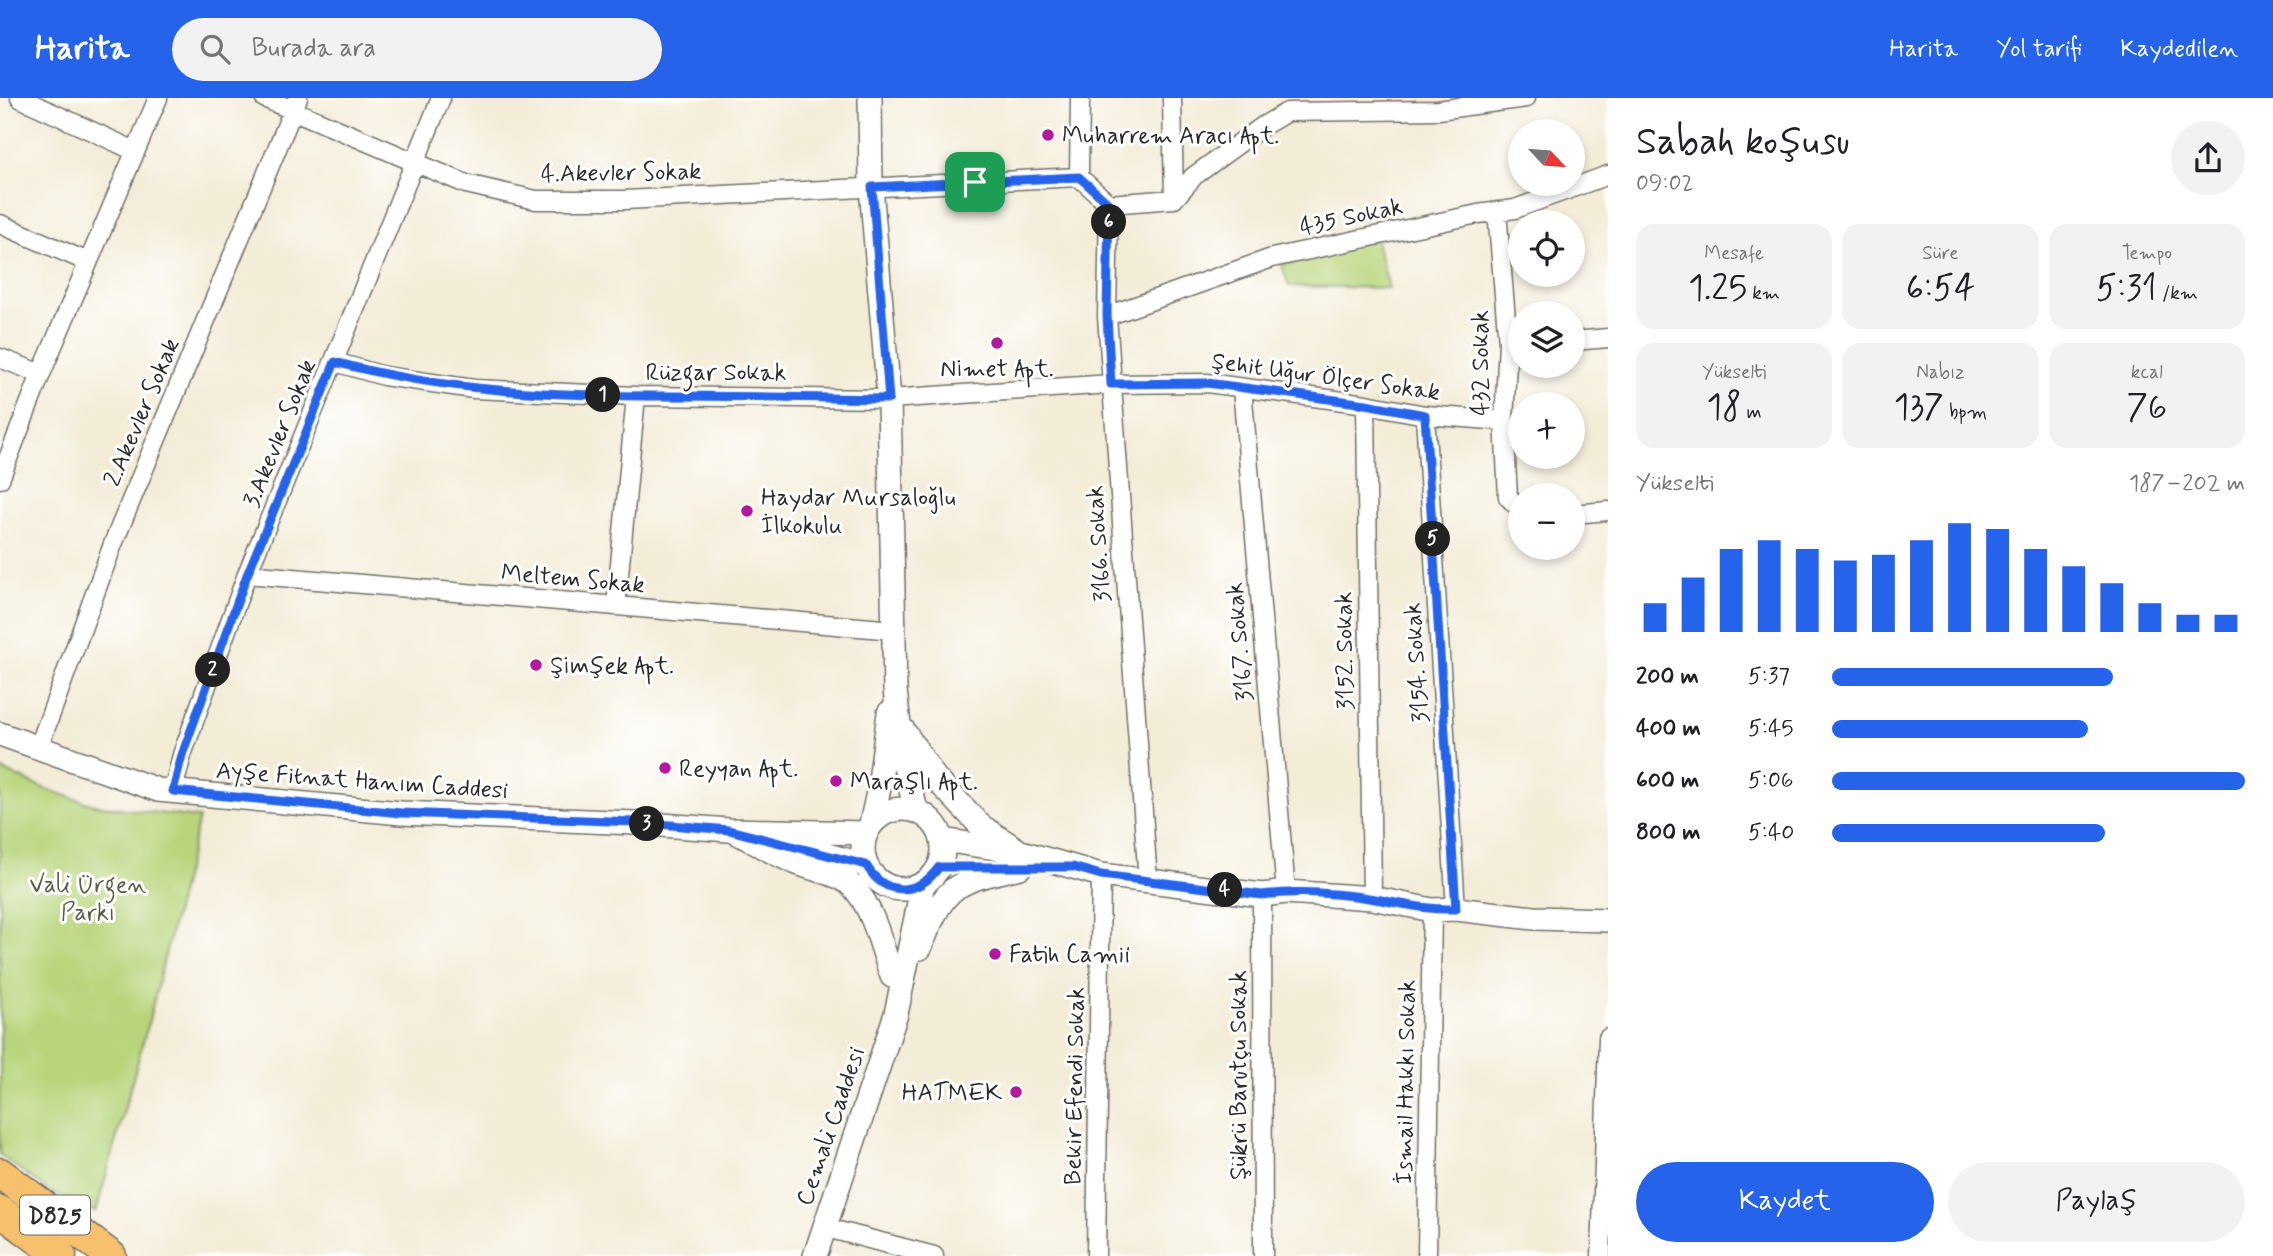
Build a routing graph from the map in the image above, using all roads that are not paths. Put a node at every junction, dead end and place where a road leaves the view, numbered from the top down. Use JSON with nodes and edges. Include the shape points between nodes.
{"nodes":[{"id":1,"x":20,"y":98,"type":"edge"},
{"id":2,"x":158,"y":98,"type":"edge"},
{"id":3,"x":264,"y":98,"type":"edge"},
{"id":4,"x":442,"y":98,"type":"edge"},
{"id":5,"x":870,"y":98,"type":"edge"},
{"id":6,"x":1080,"y":98,"type":"edge"},
{"id":7,"x":1172,"y":98,"type":"edge"},
{"id":8,"x":1527,"y":98,"type":"edge"},
{"id":9,"x":1456,"y":103,"type":"edge"},
{"id":10,"x":295,"y":105,"type":"edge"},
{"id":11,"x":1287,"y":105,"type":"edge"},
{"id":12,"x":135,"y":152,"type":"junction"},
{"id":13,"x":415,"y":163,"type":"junction"},
{"id":14,"x":1608,"y":175,"type":"edge"},
{"id":15,"x":1079,"y":177,"type":"junction"},
{"id":16,"x":872,"y":187,"type":"junction"},
{"id":17,"x":1174,"y":199,"type":"junction"},
{"id":18,"x":1109,"y":204,"type":"junction"},
{"id":19,"x":1497,"y":211,"type":"junction"},
{"id":20,"x":0,"y":223,"type":"edge"},
{"id":21,"x":89,"y":262,"type":"junction"},
{"id":22,"x":1509,"y":301,"type":"edge"},
{"id":23,"x":1107,"y":316,"type":"junction"},
{"id":24,"x":1608,"y":338,"type":"edge"},
{"id":25,"x":1585,"y":340,"type":"edge"},
{"id":26,"x":0,"y":358,"type":"edge"},
{"id":27,"x":335,"y":362,"type":"junction"},
{"id":28,"x":41,"y":374,"type":"junction"},
{"id":29,"x":1510,"y":378,"type":"edge"},
{"id":30,"x":1111,"y":384,"type":"junction"},
{"id":31,"x":1242,"y":388,"type":"junction"},
{"id":32,"x":636,"y":397,"type":"junction"},
{"id":33,"x":889,"y":399,"type":"junction"},
{"id":34,"x":1366,"y":404,"type":"junction"},
{"id":35,"x":1425,"y":415,"type":"junction"},
{"id":36,"x":1504,"y":421,"type":"junction"},
{"id":37,"x":0,"y":479,"type":"edge"},
{"id":38,"x":1508,"y":496,"type":"edge"},
{"id":39,"x":1608,"y":511,"type":"edge"},
{"id":40,"x":1585,"y":513,"type":"edge"},
{"id":41,"x":1608,"y":521,"type":"edge"},
{"id":42,"x":247,"y":575,"type":"junction"},
{"id":43,"x":616,"y":606,"type":"junction"},
{"id":44,"x":894,"y":630,"type":"junction"},
{"id":45,"x":894,"y":661,"type":"junction"},
{"id":46,"x":899,"y":723,"type":"junction"},
{"id":47,"x":0,"y":734,"type":"edge"},
{"id":48,"x":38,"y":749,"type":"junction"},
{"id":49,"x":173,"y":791,"type":"junction"},
{"id":50,"x":916,"y":810,"type":"junction"},
{"id":51,"x":869,"y":829,"type":"junction"},
{"id":52,"x":734,"y":832,"type":"junction"},
{"id":53,"x":943,"y":840,"type":"junction"},
{"id":54,"x":1021,"y":860,"type":"junction"},
{"id":55,"x":939,"y":867,"type":"junction"},
{"id":56,"x":872,"y":873,"type":"junction"},
{"id":57,"x":1101,"y":875,"type":"junction"},
{"id":58,"x":1148,"y":881,"type":"junction"},
{"id":59,"x":923,"y":884,"type":"junction"},
{"id":60,"x":1286,"y":892,"type":"junction"},
{"id":61,"x":1262,"y":895,"type":"junction"},
{"id":62,"x":1372,"y":898,"type":"junction"},
{"id":63,"x":1456,"y":909,"type":"junction"},
{"id":64,"x":1432,"y":910,"type":"junction"},
{"id":65,"x":1608,"y":920,"type":"edge"},
{"id":66,"x":897,"y":981,"type":"junction"},
{"id":67,"x":1608,"y":1038,"type":"edge"},
{"id":68,"x":0,"y":1173,"type":"edge"},
{"id":69,"x":0,"y":1211,"type":"edge"},
{"id":70,"x":823,"y":1227,"type":"junction"},
{"id":71,"x":61,"y":1256,"type":"edge"},
{"id":72,"x":111,"y":1256,"type":"edge"},
{"id":73,"x":815,"y":1256,"type":"edge"},
{"id":74,"x":934,"y":1256,"type":"edge"},
{"id":75,"x":1096,"y":1256,"type":"edge"},
{"id":76,"x":1263,"y":1256,"type":"edge"},
{"id":77,"x":1427,"y":1256,"type":"edge"},
{"id":78,"x":1601,"y":1256,"type":"edge"}],
"edges":[{"from":1,"to":12,"type":"street"},
{"from":2,"to":12,"type":"street"},
{"from":3,"to":10,"type":"street","name":"4.Akevler Sokak"},
{"from":4,"to":13,"type":"street","name":"3.Akevler Sokak"},
{"from":5,"to":16,"type":"street"},
{"from":6,"to":15,"type":"street"},
{"from":7,"to":17,"type":"street"},
{"from":8,"to":9,"type":"street"},
{"from":9,"to":11,"type":"street","via":[[1438,110]]},
{"from":10,"to":13,"type":"street","name":"4.Akevler Sokak"},
{"from":10,"to":48,"type":"street","name":"2.Akevler Sokak","via":[[110,551]]},
{"from":11,"to":17,"type":"street","via":[[1194,176]]},
{"from":12,"to":21,"type":"street"},
{"from":13,"to":16,"type":"street","name":"4.Akevler Sokak","via":[[466,184],[536,200]]},
{"from":13,"to":27,"type":"street","name":"3.Akevler Sokak"},
{"from":14,"to":19,"type":"street","name":"435 Sokak","via":[[1515,209]]},
{"from":15,"to":16,"type":"street","name":"4.Akevler Sokak"},
{"from":15,"to":18,"type":"street"},
{"from":16,"to":33,"type":"street"},
{"from":17,"to":18,"type":"street"},
{"from":18,"to":23,"type":"street","name":"3166. Sokak"},
{"from":19,"to":22,"type":"street","name":"432 Sokak"},
{"from":19,"to":23,"type":"street","name":"435 Sokak","via":[[1272,258]]},
{"from":20,"to":21,"type":"street"},
{"from":21,"to":28,"type":"street"},
{"from":23,"to":30,"type":"street","name":"3166. Sokak"},
{"from":24,"to":25,"type":"street"},
{"from":26,"to":28,"type":"street"},
{"from":27,"to":32,"type":"street","name":"Rüzgar Sokak","via":[[384,376],[474,388]]},
{"from":27,"to":42,"type":"street","name":"3.Akevler Sokak"},
{"from":28,"to":37,"type":"street"},
{"from":29,"to":36,"type":"street","name":"432 Sokak"},
{"from":30,"to":31,"type":"street","name":"Şehit Uğur Ölçer Sokak","via":[[1207,383]]},
{"from":30,"to":33,"type":"street","name":"Şehit Uğur Ölçer Sokak"},
{"from":30,"to":58,"type":"street","name":"3166. Sokak"},
{"from":31,"to":34,"type":"street","name":"Şehit Uğur Ölçer Sokak"},
{"from":31,"to":60,"type":"street","name":"3167. Sokak"},
{"from":32,"to":33,"type":"street","name":"Rüzgar Sokak"},
{"from":32,"to":43,"type":"street"},
{"from":33,"to":44,"type":"street"},
{"from":34,"to":35,"type":"street","name":"Şehit Uğur Ölçer Sokak"},
{"from":34,"to":62,"type":"street","name":"3152. Sokak"},
{"from":35,"to":36,"type":"street","name":"Şehit Uğur Ölçer Sokak"},
{"from":35,"to":63,"type":"street","name":"3154. Sokak"},
{"from":36,"to":38,"type":"street","name":"432 Sokak"},
{"from":39,"to":40,"type":"street"},
{"from":39,"to":41,"type":"street"},
{"from":42,"to":43,"type":"street","name":"Meltem Sokak"},
{"from":42,"to":49,"type":"street","name":"3.Akevler Sokak"},
{"from":43,"to":44,"type":"street","name":"Meltem Sokak"},
{"from":44,"to":45,"type":"street"},
{"from":45,"to":46,"type":"street"},
{"from":45,"to":51,"type":"street","via":[[881,776]]},
{"from":46,"to":50,"type":"street"},
{"from":46,"to":54,"type":"street","via":[[935,778]]},
{"from":47,"to":48,"type":"street","name":"Ayşe Fitnat Hanım Caddesi"},
{"from":48,"to":49,"type":"street","name":"Ayşe Fitnat Hanım Caddesi","via":[[158,790]]},
{"from":49,"to":52,"type":"street","name":"Ayşe Fitnat Hanım Caddesi","via":[[401,813],[635,822]]},
{"from":50,"to":51,"type":"street","name":"Ayşe Fitnat Hanım Caddesi","via":[[892,810],[880,815]]},
{"from":50,"to":53,"type":"street","via":[[928,817]]},
{"from":51,"to":52,"type":"street","name":"Ayşe Fitnat Hanım Caddesi"},
{"from":51,"to":56,"type":"street","via":[[863,844]]},
{"from":52,"to":56,"type":"street","name":"Ayşe Fitnat Hanım Caddesi"},
{"from":52,"to":66,"type":"street","via":[[773,853],[836,875],[855,889]]},
{"from":53,"to":54,"type":"street"},
{"from":53,"to":55,"type":"street"},
{"from":54,"to":55,"type":"street"},
{"from":54,"to":57,"type":"street"},
{"from":54,"to":66,"type":"street","via":[[954,888]]},
{"from":55,"to":59,"type":"street"},
{"from":56,"to":59,"type":"street","name":"Ayşe Fitnat Hanım Caddesi","via":[[900,889]]},
{"from":56,"to":66,"type":"street","name":"Cemali Caddesi"},
{"from":57,"to":58,"type":"street"},
{"from":57,"to":75,"type":"street","name":"Bekir Efendi Sokak"},
{"from":58,"to":61,"type":"street"},
{"from":59,"to":66,"type":"street","name":"Cemali Caddesi"},
{"from":60,"to":61,"type":"street"},
{"from":60,"to":62,"type":"street"},
{"from":61,"to":76,"type":"street","name":"Şükrü Barutçu Sokak"},
{"from":62,"to":64,"type":"street"},
{"from":63,"to":64,"type":"street"},
{"from":63,"to":65,"type":"street"},
{"from":64,"to":77,"type":"street","name":"İsmail Hakkı Sokak"},
{"from":66,"to":70,"type":"street","name":"Cemali Caddesi","via":[[896,1014]]},
{"from":67,"to":78,"type":"street"},
{"from":68,"to":72,"type":"main road","number":"D825"},
{"from":69,"to":71,"type":"main road","number":"D825"},
{"from":70,"to":73,"type":"street","name":"Cemali Caddesi"},
{"from":70,"to":74,"type":"street"}]}
